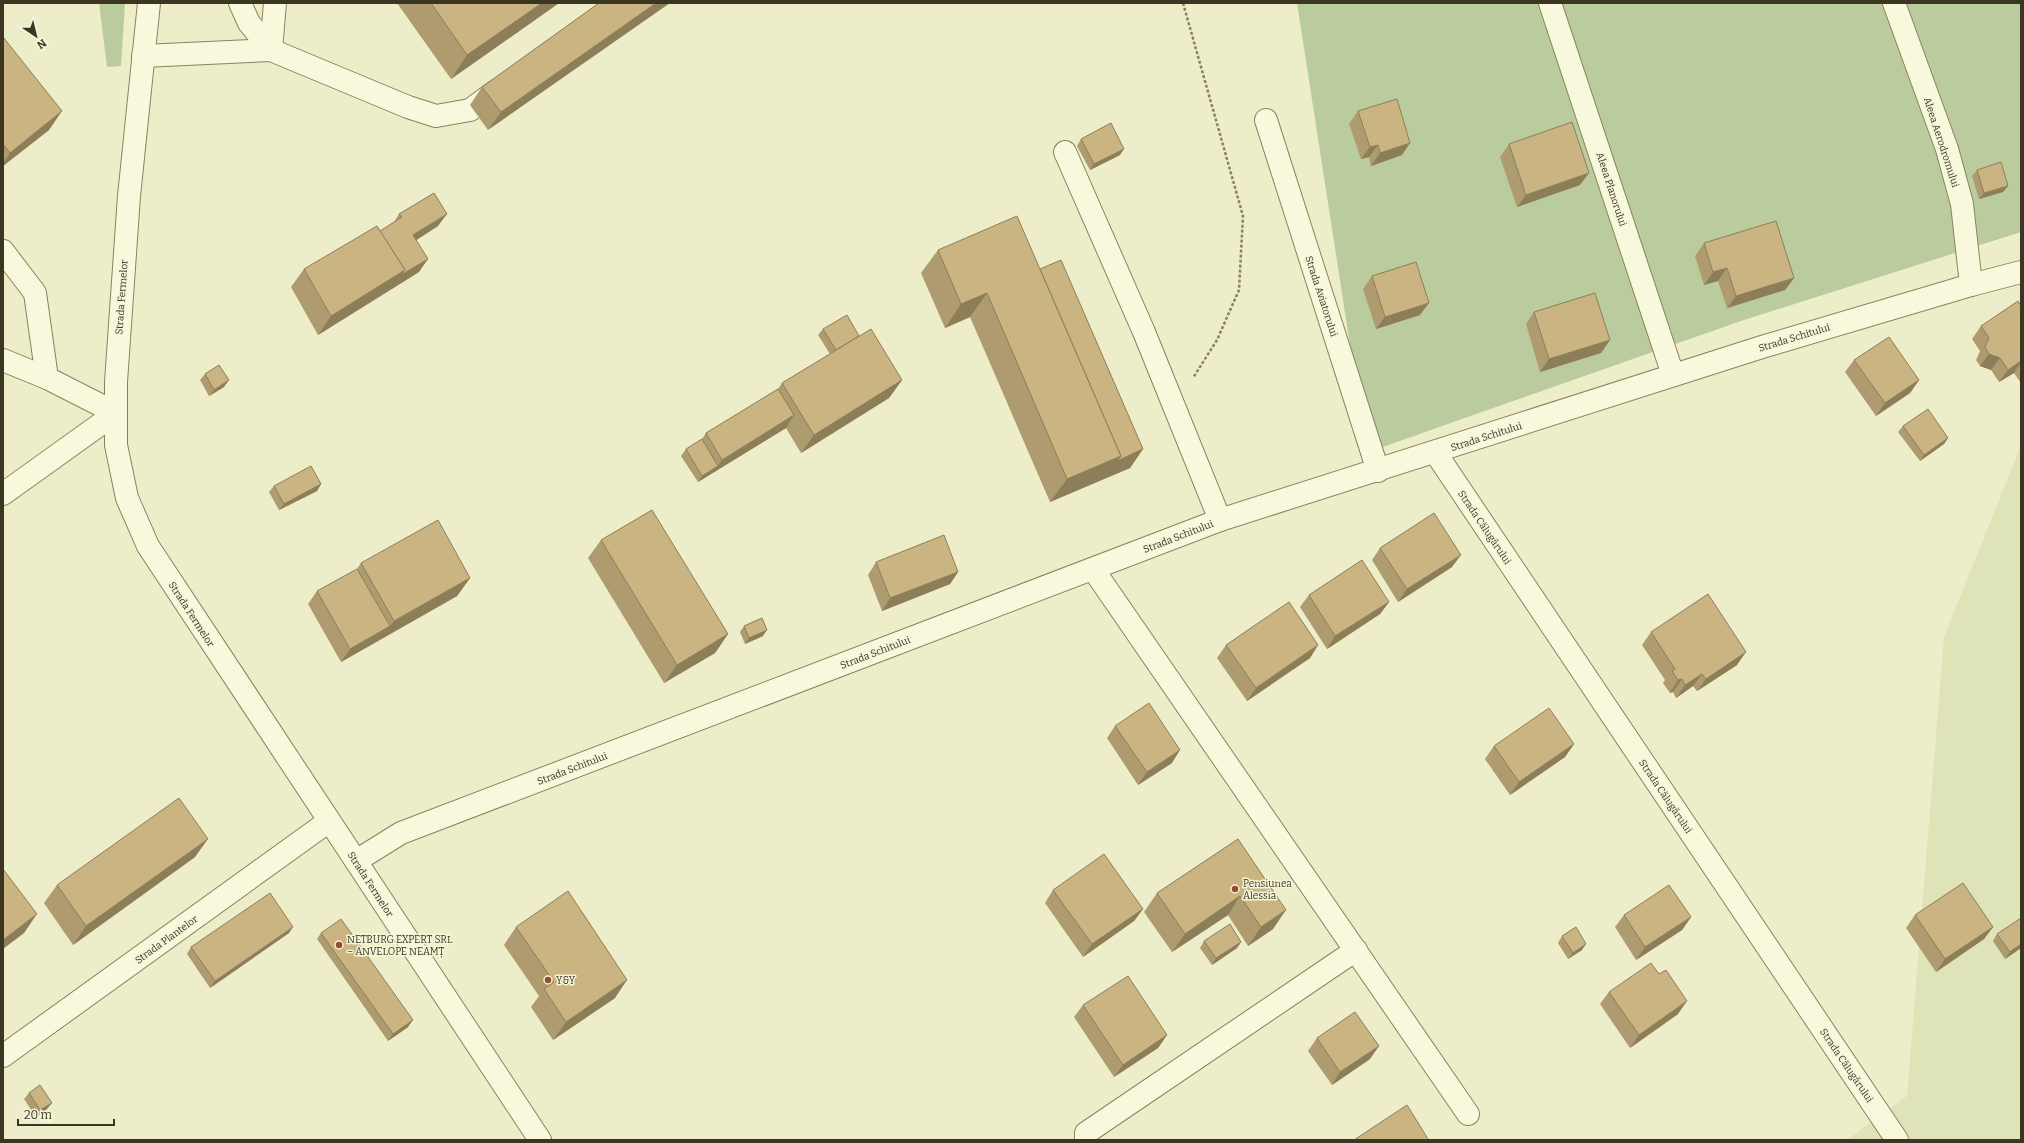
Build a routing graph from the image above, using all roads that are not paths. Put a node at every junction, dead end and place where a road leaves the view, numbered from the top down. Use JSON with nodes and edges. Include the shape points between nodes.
{"nodes":[{"id":1,"x":148,"y":3,"type":"edge"},
{"id":2,"x":240,"y":3,"type":"edge"},
{"id":3,"x":275,"y":3,"type":"edge"},
{"id":4,"x":1550,"y":3,"type":"edge"},
{"id":5,"x":1894,"y":3,"type":"edge"},
{"id":6,"x":271,"y":50,"type":"junction"},
{"id":7,"x":143,"y":56,"type":"junction"},
{"id":8,"x":514,"y":79,"type":"edge"},
{"id":9,"x":1266,"y":120,"type":"dead end"},
{"id":10,"x":1065,"y":152,"type":"dead end"},
{"id":11,"x":3,"y":251,"type":"edge"},
{"id":12,"x":2021,"y":272,"type":"edge"},
{"id":13,"x":1971,"y":285,"type":"junction"},
{"id":14,"x":3,"y":360,"type":"edge"},
{"id":15,"x":1673,"y":375,"type":"junction"},
{"id":16,"x":47,"y":378,"type":"junction"},
{"id":17,"x":116,"y":413,"type":"junction"},
{"id":18,"x":1435,"y":452,"type":"junction"},
{"id":19,"x":1378,"y":471,"type":"junction"},
{"id":20,"x":3,"y":494,"type":"edge"},
{"id":21,"x":1220,"y":520,"type":"junction"},
{"id":22,"x":1093,"y":569,"type":"junction"},
{"id":23,"x":328,"y":821,"type":"junction"},
{"id":24,"x":356,"y":861,"type":"junction"},
{"id":25,"x":1356,"y":950,"type":"junction"},
{"id":26,"x":3,"y":1056,"type":"edge"},
{"id":27,"x":1468,"y":1114,"type":"dead end"},
{"id":28,"x":540,"y":1140,"type":"edge"},
{"id":29,"x":1086,"y":1140,"type":"edge"},
{"id":30,"x":1897,"y":1140,"type":"edge"}],
"edges":[{"from":1,"to":7,"type":"street","name":"Strada Fermelor"},
{"from":2,"to":6,"type":"street","via":[[249,23]]},
{"from":3,"to":6,"type":"street"},
{"from":4,"to":15,"type":"street","name":"Aleea Planorului"},
{"from":5,"to":13,"type":"street","name":"Aleea Aerodromului","via":[[1947,149],[1960,197]]},
{"from":6,"to":7,"type":"street"},
{"from":6,"to":8,"type":"street","via":[[408,107],[436,116],[470,110]]},
{"from":7,"to":17,"type":"street","name":"Strada Fermelor","via":[[120,303]]},
{"from":9,"to":19,"type":"street","name":"Strada Aviatorului"},
{"from":10,"to":21,"type":"street","via":[[1144,332]]},
{"from":11,"to":16,"type":"street","via":[[35,293]]},
{"from":12,"to":13,"type":"street","name":"Strada Schitului"},
{"from":13,"to":15,"type":"street","name":"Strada Schitului"},
{"from":14,"to":16,"type":"street"},
{"from":15,"to":18,"type":"street","name":"Strada Schitului"},
{"from":16,"to":17,"type":"street"},
{"from":17,"to":20,"type":"street"},
{"from":17,"to":23,"type":"street","name":"Strada Fermelor","via":[[116,445],[127,498],[148,546]]},
{"from":18,"to":19,"type":"street","name":"Strada Schitului"},
{"from":18,"to":30,"type":"street","name":"Strada Călugărului"},
{"from":19,"to":21,"type":"street","name":"Strada Schitului"},
{"from":21,"to":22,"type":"street","name":"Strada Schitului"},
{"from":22,"to":24,"type":"street","name":"Strada Schitului","via":[[401,834]]},
{"from":22,"to":25,"type":"street"},
{"from":23,"to":24,"type":"street","name":"Strada Fermelor"},
{"from":23,"to":26,"type":"street","name":"Strada Plantelor"},
{"from":24,"to":28,"type":"street","name":"Strada Fermelor"},
{"from":25,"to":27,"type":"street"},
{"from":25,"to":29,"type":"street","via":[[1086,1133]]}]}
